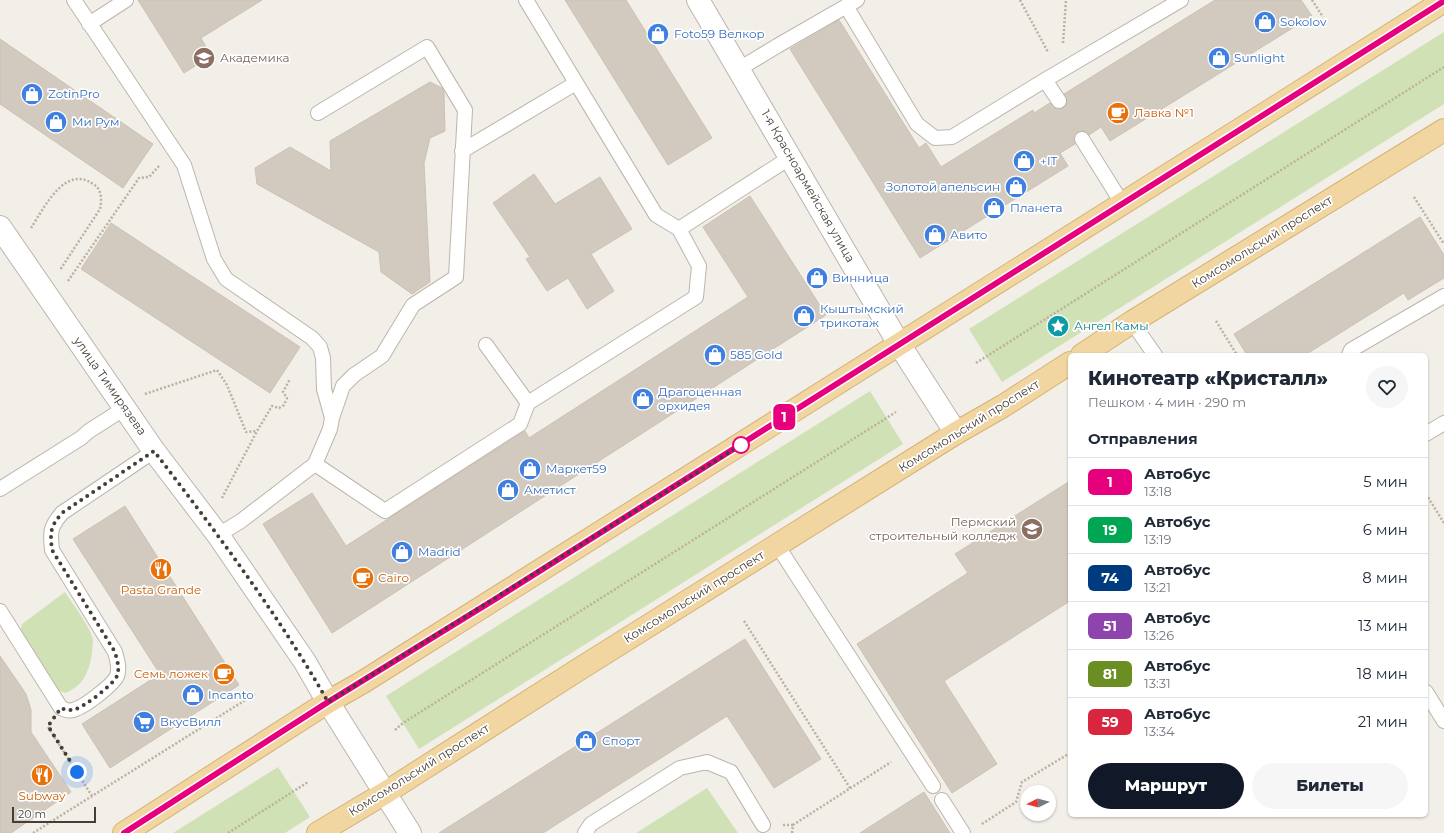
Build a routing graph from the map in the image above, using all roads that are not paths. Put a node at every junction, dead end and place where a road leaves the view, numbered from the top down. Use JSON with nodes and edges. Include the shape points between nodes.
{"nodes":[{"id":1,"x":74,"y":0,"type":"edge"},
{"id":2,"x":126,"y":0,"type":"edge"},
{"id":3,"x":526,"y":0,"type":"edge"},
{"id":4,"x":698,"y":0,"type":"edge"},
{"id":5,"x":1181,"y":0,"type":"edge"},
{"id":6,"x":1444,"y":1,"type":"edge"},
{"id":7,"x":851,"y":3,"type":"edge"},
{"id":8,"x":89,"y":24,"type":"junction"},
{"id":9,"x":739,"y":69,"type":"junction"},
{"id":10,"x":1045,"y":80,"type":"junction"},
{"id":11,"x":576,"y":83,"type":"junction"},
{"id":12,"x":1059,"y":101,"type":"dead end"},
{"id":13,"x":318,"y":113,"type":"dead end"},
{"id":14,"x":1444,"y":130,"type":"edge"},
{"id":15,"x":1082,"y":139,"type":"dead end"},
{"id":16,"x":462,"y":151,"type":"junction"},
{"id":17,"x":791,"y":157,"type":"junction"},
{"id":18,"x":1122,"y":203,"type":"junction"},
{"id":19,"x":0,"y":227,"type":"edge"},
{"id":20,"x":679,"y":229,"type":"junction"},
{"id":21,"x":1444,"y":296,"type":"edge"},
{"id":22,"x":1132,"y":322,"type":"junction"},
{"id":23,"x":899,"y":344,"type":"junction"},
{"id":24,"x":486,"y":345,"type":"dead end"},
{"id":25,"x":1085,"y":353,"type":"edge"},
{"id":26,"x":1154,"y":353,"type":"edge"},
{"id":27,"x":1350,"y":353,"type":"edge"},
{"id":28,"x":1068,"y":364,"type":"edge"},
{"id":29,"x":132,"y":402,"type":"junction"},
{"id":30,"x":528,"y":403,"type":"junction"},
{"id":31,"x":332,"y":418,"type":"junction"},
{"id":32,"x":1444,"y":422,"type":"edge"},
{"id":33,"x":956,"y":433,"type":"junction"},
{"id":34,"x":1428,"y":433,"type":"edge"},
{"id":35,"x":154,"y":451,"type":"junction"},
{"id":36,"x":315,"y":464,"type":"junction"},
{"id":37,"x":0,"y":489,"type":"edge"},
{"id":38,"x":218,"y":535,"type":"junction"},
{"id":39,"x":777,"y":545,"type":"junction"},
{"id":40,"x":0,"y":611,"type":"edge"},
{"id":41,"x":1428,"y":695,"type":"edge"},
{"id":42,"x":328,"y":702,"type":"junction"},
{"id":43,"x":1444,"y":721,"type":"edge"},
{"id":44,"x":933,"y":786,"type":"dead end"},
{"id":45,"x":385,"y":793,"type":"junction"},
{"id":46,"x":942,"y":800,"type":"dead end"},
{"id":47,"x":763,"y":825,"type":"dead end"},
{"id":48,"x":124,"y":833,"type":"edge"},
{"id":49,"x":318,"y":833,"type":"edge"},
{"id":50,"x":410,"y":833,"type":"edge"},
{"id":51,"x":585,"y":833,"type":"edge"},
{"id":52,"x":963,"y":833,"type":"edge"}],
"edges":[{"from":1,"to":8,"type":"lane"},
{"from":2,"to":8,"type":"lane"},
{"from":3,"to":11,"type":"lane"},
{"from":4,"to":9,"type":"street","name":"1-я Красноармейская улица"},
{"from":5,"to":10,"type":"lane"},
{"from":6,"to":18,"type":"main road"},
{"from":7,"to":9,"type":"lane"},
{"from":7,"to":10,"type":"lane","via":[[917,124],[935,138],[952,137]]},
{"from":8,"to":31,"type":"lane","via":[[184,165],[214,259],[226,279],[312,338],[320,347],[324,390]]},
{"from":9,"to":17,"type":"street","name":"1-я Красноармейская улица"},
{"from":10,"to":12,"type":"lane"},
{"from":11,"to":16,"type":"lane"},
{"from":11,"to":20,"type":"lane","via":[[656,215]]},
{"from":13,"to":16,"type":"lane","via":[[427,47],[464,110]]},
{"from":14,"to":22,"type":"main road","name":"Комсомольский проспект"},
{"from":15,"to":18,"type":"lane"},
{"from":16,"to":31,"type":"lane","via":[[456,277],[413,304],[382,356],[354,375],[343,386]]},
{"from":17,"to":20,"type":"lane"},
{"from":17,"to":23,"type":"street","name":"1-я Красноармейская улица"},
{"from":18,"to":23,"type":"main road"},
{"from":19,"to":29,"type":"street","name":"улица Тимирязева"},
{"from":20,"to":30,"type":"lane","via":[[699,266],[696,297]]},
{"from":21,"to":27,"type":"lane"},
{"from":22,"to":25,"type":"main road","name":"Комсомольский проспект"},
{"from":22,"to":26,"type":"lane"},
{"from":23,"to":33,"type":"street","name":"1-я Красноармейская улица"},
{"from":23,"to":42,"type":"main road"},
{"from":24,"to":30,"type":"lane"},
{"from":28,"to":33,"type":"main road","name":"Комсомольский проспект","via":[[1004,406]]},
{"from":29,"to":35,"type":"street","name":"улица Тимирязева"},
{"from":29,"to":37,"type":"lane"},
{"from":30,"to":36,"type":"lane","via":[[520,424],[385,511]]},
{"from":31,"to":36,"type":"lane"},
{"from":32,"to":34,"type":"lane"},
{"from":33,"to":39,"type":"main road","name":"Комсомольский проспект"},
{"from":35,"to":38,"type":"street","name":"улица Тимирязева"},
{"from":35,"to":40,"type":"lane","via":[[62,513],[53,523],[52,550],[115,652],[119,665],[117,676],[107,688],[76,709],[69,711],[61,708]]},
{"from":36,"to":38,"type":"lane"},
{"from":38,"to":42,"type":"street","name":"улица Тимирязева","via":[[305,662]]},
{"from":39,"to":44,"type":"lane"},
{"from":39,"to":45,"type":"main road","name":"Комсомольский проспект"},
{"from":41,"to":43,"type":"lane"},
{"from":42,"to":45,"type":"street","name":"улица Тимирязева"},
{"from":42,"to":48,"type":"main road"},
{"from":45,"to":49,"type":"main road","name":"Комсомольский проспект"},
{"from":45,"to":50,"type":"street","name":"улица Тимирязева"},
{"from":46,"to":52,"type":"lane"},
{"from":47,"to":51,"type":"lane","via":[[731,772],[707,762],[680,768],[591,824]]}]}
